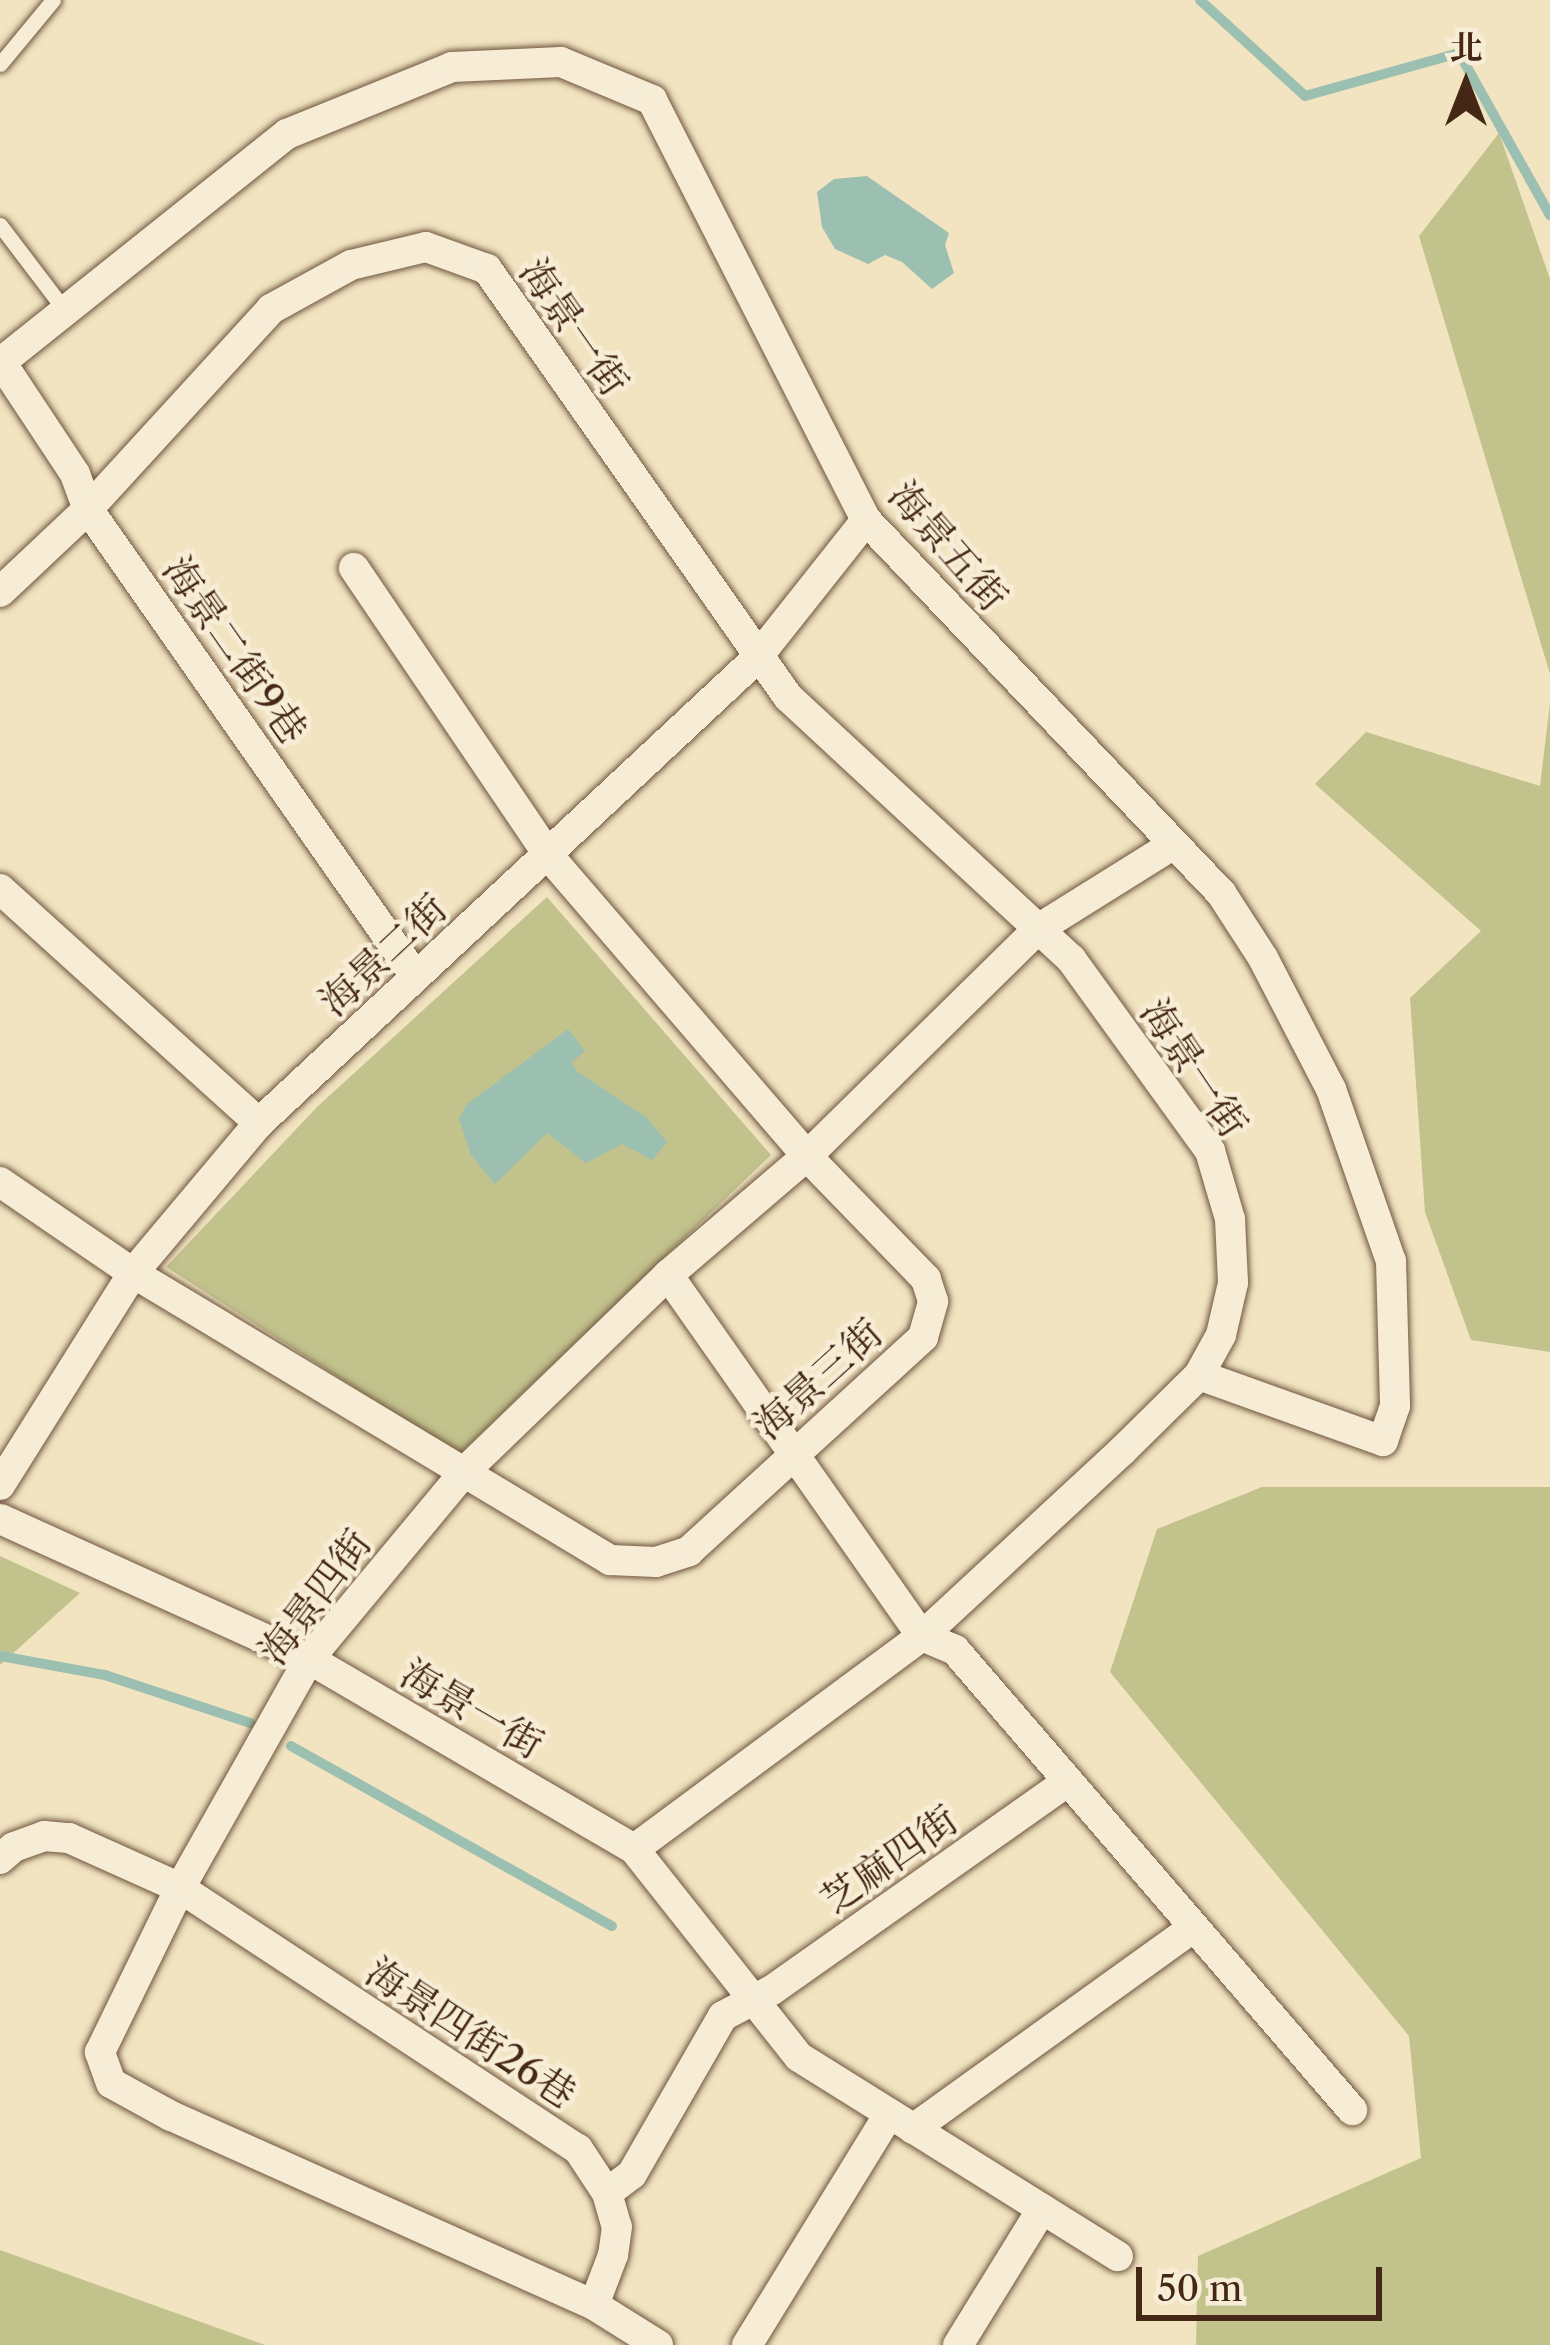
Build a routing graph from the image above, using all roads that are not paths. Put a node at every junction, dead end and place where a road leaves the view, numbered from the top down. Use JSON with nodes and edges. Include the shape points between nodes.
{"nodes":[{"id":1,"x":52,"y":0,"type":"edge"},
{"id":2,"x":0,"y":64,"type":"edge"},
{"id":3,"x":0,"y":225,"type":"edge"},
{"id":4,"x":63,"y":308,"type":"junction"},
{"id":5,"x":1,"y":362,"type":"edge"},
{"id":6,"x":88,"y":509,"type":"junction"},
{"id":7,"x":866,"y":520,"type":"junction"},
{"id":8,"x":354,"y":568,"type":"dead end"},
{"id":9,"x":0,"y":592,"type":"edge"},
{"id":10,"x":757,"y":658,"type":"junction"},
{"id":11,"x":1172,"y":846,"type":"junction"},
{"id":12,"x":550,"y":856,"type":"junction"},
{"id":13,"x":0,"y":889,"type":"edge"},
{"id":14,"x":1038,"y":929,"type":"junction"},
{"id":15,"x":416,"y":976,"type":"junction"},
{"id":16,"x":259,"y":1123,"type":"junction"},
{"id":17,"x":807,"y":1156,"type":"junction"},
{"id":18,"x":0,"y":1182,"type":"edge"},
{"id":19,"x":133,"y":1273,"type":"junction"},
{"id":20,"x":668,"y":1275,"type":"junction"},
{"id":21,"x":1199,"y":1375,"type":"junction"},
{"id":22,"x":795,"y":1451,"type":"junction"},
{"id":23,"x":464,"y":1472,"type":"junction"},
{"id":24,"x":0,"y":1485,"type":"edge"},
{"id":25,"x":0,"y":1519,"type":"edge"},
{"id":26,"x":922,"y":1636,"type":"junction"},
{"id":27,"x":309,"y":1659,"type":"junction"},
{"id":28,"x":1068,"y":1781,"type":"junction"},
{"id":29,"x":634,"y":1849,"type":"junction"},
{"id":30,"x":0,"y":1859,"type":"edge"},
{"id":31,"x":179,"y":1888,"type":"junction"},
{"id":32,"x":1194,"y":1927,"type":"junction"},
{"id":33,"x":752,"y":1996,"type":"junction"},
{"id":34,"x":1352,"y":2110,"type":"dead end"},
{"id":35,"x":901,"y":2121,"type":"junction"},
{"id":36,"x":607,"y":2193,"type":"junction"},
{"id":37,"x":1042,"y":2209,"type":"junction"},
{"id":38,"x":1118,"y":2256,"type":"dead end"},
{"id":39,"x":594,"y":2306,"type":"junction"},
{"id":40,"x":658,"y":2345,"type":"edge"},
{"id":41,"x":747,"y":2345,"type":"edge"},
{"id":42,"x":958,"y":2345,"type":"edge"}],
"edges":[{"from":1,"to":2,"type":"lane"},
{"from":3,"to":4,"type":"lane"},
{"from":4,"to":5,"type":"street","name":"海景五街"},
{"from":4,"to":7,"type":"street","name":"海景五街","via":[[287,134],[452,67],[561,62],[652,100]]},
{"from":5,"to":6,"type":"street","name":"海景二街9巷","via":[[75,474]]},
{"from":6,"to":9,"type":"street","name":"海景一街"},
{"from":6,"to":10,"type":"street","name":"海景一街","via":[[271,309],[351,265],[426,248],[487,269]]},
{"from":6,"to":15,"type":"street","name":"海景二街9巷"},
{"from":7,"to":10,"type":"street","name":"海景二街"},
{"from":7,"to":11,"type":"street","name":"海景五街"},
{"from":8,"to":12,"type":"street","name":"海景三街"},
{"from":10,"to":12,"type":"street","name":"海景二街"},
{"from":10,"to":14,"type":"street","name":"海景一街","via":[[788,697]]},
{"from":11,"to":14,"type":"street","name":"海景四街"},
{"from":11,"to":21,"type":"street","name":"海景五街","via":[[1221,893],[1331,1089],[1391,1261],[1395,1406],[1383,1441]]},
{"from":12,"to":15,"type":"street","name":"海景二街"},
{"from":12,"to":17,"type":"street","name":"海景三街"},
{"from":13,"to":16,"type":"street"},
{"from":14,"to":17,"type":"street","name":"海景四街"},
{"from":14,"to":21,"type":"street","name":"海景一街","via":[[1071,959],[1210,1151],[1230,1219],[1233,1283],[1221,1335]]},
{"from":15,"to":16,"type":"street","name":"海景二街"},
{"from":16,"to":19,"type":"street","name":"海景二街"},
{"from":17,"to":20,"type":"street","name":"海景四街"},
{"from":17,"to":22,"type":"street","name":"海景三街","via":[[926,1279],[933,1301],[923,1337]]},
{"from":18,"to":19,"type":"street","name":"海景三街"},
{"from":19,"to":23,"type":"street","name":"海景三街"},
{"from":19,"to":24,"type":"street","name":"海景二街"},
{"from":20,"to":22,"type":"street"},
{"from":20,"to":23,"type":"street","name":"海景四街"},
{"from":21,"to":26,"type":"street","name":"海景一街"},
{"from":22,"to":23,"type":"street","name":"海景三街","via":[[688,1551],[656,1562],[610,1560]]},
{"from":22,"to":26,"type":"street"},
{"from":23,"to":27,"type":"street","name":"海景四街"},
{"from":25,"to":27,"type":"street","name":"海景一街"},
{"from":26,"to":28,"type":"street","via":[[955,1650]]},
{"from":26,"to":29,"type":"street","name":"海景一街"},
{"from":27,"to":29,"type":"street","name":"海景一街"},
{"from":27,"to":31,"type":"street","name":"海景四街"},
{"from":28,"to":32,"type":"street"},
{"from":28,"to":33,"type":"street","name":"芝麻四街","via":[[772,1990]]},
{"from":29,"to":33,"type":"street"},
{"from":30,"to":31,"type":"street","name":"海景四街26巷","via":[[44,1837],[69,1838]]},
{"from":31,"to":36,"type":"street","name":"海景四街26巷","via":[[578,2149]]},
{"from":31,"to":39,"type":"street","name":"海景四街","via":[[100,2052],[111,2083]]},
{"from":32,"to":34,"type":"street"},
{"from":32,"to":35,"type":"street"},
{"from":33,"to":35,"type":"street","via":[[799,2057]]},
{"from":33,"to":36,"type":"street","name":"芝麻四街","via":[[723,2016],[632,2174]]},
{"from":35,"to":37,"type":"street"},
{"from":35,"to":41,"type":"street"},
{"from":36,"to":39,"type":"street","name":"海景四街26巷","via":[[617,2228]]},
{"from":37,"to":38,"type":"street"},
{"from":37,"to":42,"type":"street"},
{"from":39,"to":40,"type":"street","name":"海景四街"}]}
